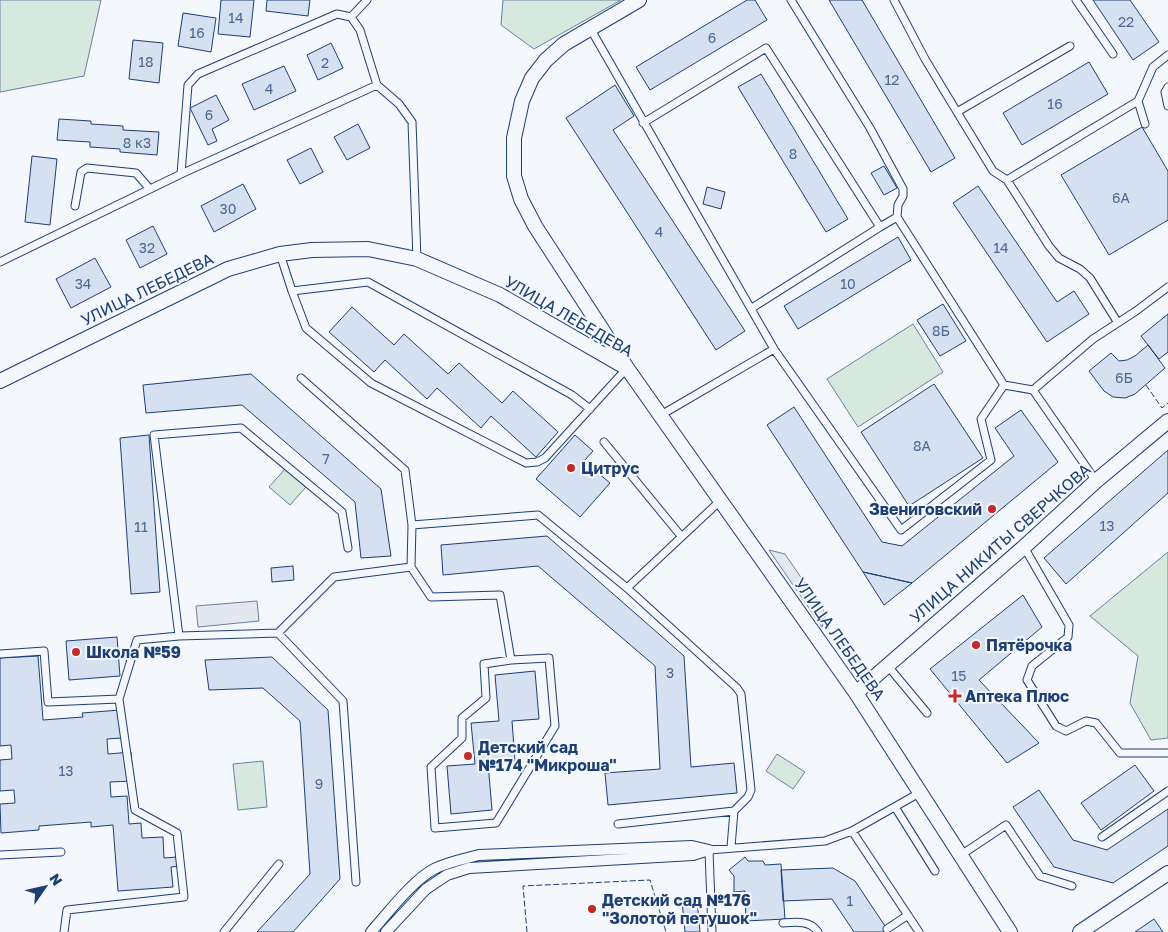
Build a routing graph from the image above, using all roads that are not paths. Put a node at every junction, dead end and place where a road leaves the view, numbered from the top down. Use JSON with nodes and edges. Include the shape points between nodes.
{"nodes":[{"id":1,"x":367,"y":0,"type":"edge"},
{"id":2,"x":640,"y":0,"type":"edge"},
{"id":3,"x":791,"y":0,"type":"edge"},
{"id":4,"x":894,"y":0,"type":"edge"},
{"id":5,"x":1076,"y":0,"type":"edge"},
{"id":6,"x":351,"y":17,"type":"junction"},
{"id":7,"x":590,"y":28,"type":"junction"},
{"id":8,"x":1070,"y":46,"type":"dead end"},
{"id":9,"x":1113,"y":54,"type":"dead end"},
{"id":10,"x":1168,"y":55,"type":"edge"},
{"id":11,"x":377,"y":85,"type":"junction"},
{"id":12,"x":1168,"y":87,"type":"edge"},
{"id":13,"x":1138,"y":101,"type":"junction"},
{"id":14,"x":1168,"y":106,"type":"edge"},
{"id":15,"x":957,"y":112,"type":"junction"},
{"id":16,"x":644,"y":123,"type":"junction"},
{"id":17,"x":1145,"y":124,"type":"dead end"},
{"id":18,"x":181,"y":174,"type":"junction"},
{"id":19,"x":1007,"y":180,"type":"junction"},
{"id":20,"x":149,"y":188,"type":"junction"},
{"id":21,"x":75,"y":206,"type":"dead end"},
{"id":22,"x":897,"y":217,"type":"junction"},
{"id":23,"x":880,"y":227,"type":"junction"},
{"id":24,"x":280,"y":254,"type":"junction"},
{"id":25,"x":417,"y":259,"type":"junction"},
{"id":26,"x":0,"y":262,"type":"edge"},
{"id":27,"x":1168,"y":287,"type":"edge"},
{"id":28,"x":292,"y":291,"type":"junction"},
{"id":29,"x":752,"y":308,"type":"junction"},
{"id":30,"x":1118,"y":323,"type":"junction"},
{"id":31,"x":774,"y":349,"type":"junction"},
{"id":32,"x":627,"y":368,"type":"junction"},
{"id":33,"x":301,"y":378,"type":"dead end"},
{"id":34,"x":0,"y":381,"type":"edge"},
{"id":35,"x":1004,"y":386,"type":"junction"},
{"id":36,"x":1033,"y":390,"type":"junction"},
{"id":37,"x":590,"y":410,"type":"junction"},
{"id":38,"x":661,"y":415,"type":"junction"},
{"id":39,"x":1168,"y":421,"type":"edge"},
{"id":40,"x":604,"y":442,"type":"dead end"},
{"id":41,"x":1096,"y":481,"type":"junction"},
{"id":42,"x":721,"y":500,"type":"junction"},
{"id":43,"x":412,"y":525,"type":"junction"},
{"id":44,"x":681,"y":536,"type":"junction"},
{"id":45,"x":1024,"y":547,"type":"junction"},
{"id":46,"x":348,"y":548,"type":"dead end"},
{"id":47,"x":411,"y":567,"type":"junction"},
{"id":48,"x":627,"y":588,"type":"junction"},
{"id":49,"x":278,"y":633,"type":"junction"},
{"id":50,"x":180,"y":636,"type":"junction"},
{"id":51,"x":0,"y":654,"type":"edge"},
{"id":52,"x":510,"y":660,"type":"junction"},
{"id":53,"x":887,"y":665,"type":"junction"},
{"id":54,"x":856,"y":692,"type":"junction"},
{"id":55,"x":119,"y":698,"type":"junction"},
{"id":56,"x":927,"y":713,"type":"dead end"},
{"id":57,"x":1168,"y":753,"type":"edge"},
{"id":58,"x":1168,"y":791,"type":"edge"},
{"id":59,"x":921,"y":792,"type":"junction"},
{"id":60,"x":895,"y":807,"type":"junction"},
{"id":61,"x":734,"y":811,"type":"junction"},
{"id":62,"x":618,"y":824,"type":"dead end"},
{"id":63,"x":852,"y":831,"type":"junction"},
{"id":64,"x":1102,"y":837,"type":"dead end"},
{"id":65,"x":731,"y":847,"type":"junction"},
{"id":66,"x":709,"y":850,"type":"junction"},
{"id":67,"x":61,"y":852,"type":"dead end"},
{"id":68,"x":0,"y":855,"type":"edge"},
{"id":69,"x":961,"y":855,"type":"junction"},
{"id":70,"x":279,"y":864,"type":"dead end"},
{"id":71,"x":935,"y":871,"type":"dead end"},
{"id":72,"x":1167,"y":876,"type":"edge"},
{"id":73,"x":356,"y":882,"type":"dead end"},
{"id":74,"x":1072,"y":886,"type":"dead end"},
{"id":75,"x":908,"y":915,"type":"junction"},
{"id":76,"x":783,"y":923,"type":"dead end"},
{"id":77,"x":887,"y":929,"type":"dead end"},
{"id":78,"x":64,"y":932,"type":"edge"},
{"id":79,"x":224,"y":932,"type":"edge"},
{"id":80,"x":371,"y":932,"type":"edge"},
{"id":81,"x":386,"y":932,"type":"edge"},
{"id":82,"x":712,"y":932,"type":"edge"},
{"id":83,"x":818,"y":932,"type":"edge"},
{"id":84,"x":919,"y":932,"type":"edge"},
{"id":85,"x":1010,"y":932,"type":"edge"},
{"id":86,"x":1080,"y":932,"type":"edge"}],
"edges":[{"from":1,"to":6,"type":"lane"},
{"from":2,"to":7,"type":"street"},
{"from":3,"to":22,"type":"lane","via":[[870,128],[903,189]]},
{"from":4,"to":15,"type":"lane"},
{"from":5,"to":9,"type":"lane"},
{"from":6,"to":11,"type":"lane","via":[[360,30]]},
{"from":6,"to":18,"type":"lane","via":[[337,14],[198,74],[188,86]]},
{"from":7,"to":16,"type":"lane"},
{"from":7,"to":32,"type":"street","via":[[552,54],[532,78],[522,101],[514,138],[514,176],[535,226]]},
{"from":8,"to":15,"type":"lane"},
{"from":10,"to":13,"type":"lane","via":[[1153,67]]},
{"from":11,"to":18,"type":"lane"},
{"from":11,"to":25,"type":"lane","via":[[399,104],[412,122]]},
{"from":12,"to":14,"type":"lane"},
{"from":13,"to":17,"type":"lane"},
{"from":13,"to":19,"type":"lane"},
{"from":15,"to":19,"type":"lane","via":[[993,171]]},
{"from":16,"to":23,"type":"lane","via":[[766,48]]},
{"from":16,"to":29,"type":"lane"},
{"from":18,"to":20,"type":"lane"},
{"from":19,"to":30,"type":"lane","via":[[1049,246],[1060,258],[1090,278]]},
{"from":20,"to":21,"type":"lane","via":[[136,173],[87,168],[81,172]]},
{"from":20,"to":26,"type":"lane"},
{"from":22,"to":23,"type":"lane"},
{"from":22,"to":35,"type":"lane"},
{"from":23,"to":29,"type":"lane"},
{"from":24,"to":25,"type":"street","name":"УЛИЦА ЛЕБЕДЕВА","via":[[368,249]]},
{"from":24,"to":28,"type":"lane"},
{"from":24,"to":34,"type":"street","name":"УЛИЦА ЛЕБЕДЕВА","via":[[228,269]]},
{"from":25,"to":32,"type":"street","name":"УЛИЦА ЛЕБЕДЕВА","via":[[500,295]]},
{"from":27,"to":30,"type":"lane"},
{"from":28,"to":37,"type":"lane","via":[[368,282],[572,395]]},
{"from":28,"to":37,"type":"lane","via":[[306,328],[371,384],[526,462],[545,458]]},
{"from":29,"to":31,"type":"lane"},
{"from":30,"to":36,"type":"lane","via":[[1093,339]]},
{"from":31,"to":35,"type":"lane","via":[[901,530],[991,460],[981,419]]},
{"from":31,"to":38,"type":"lane"},
{"from":32,"to":37,"type":"lane"},
{"from":32,"to":38,"type":"street","name":"УЛИЦА ЛЕБЕДЕВА"},
{"from":33,"to":43,"type":"lane","via":[[405,470]]},
{"from":35,"to":36,"type":"lane"},
{"from":36,"to":41,"type":"lane"},
{"from":38,"to":42,"type":"street","name":"УЛИЦА ЛЕБЕДЕВА"},
{"from":39,"to":41,"type":"street","name":"УЛИЦА НИКИТЫ СВЕРЧКОВА"},
{"from":40,"to":44,"type":"lane"},
{"from":41,"to":45,"type":"street","name":"УЛИЦА НИКИТЫ СВЕРЧКОВА"},
{"from":42,"to":44,"type":"lane"},
{"from":42,"to":54,"type":"street","name":"УЛИЦА ЛЕБЕДЕВА"},
{"from":43,"to":47,"type":"lane"},
{"from":43,"to":48,"type":"lane","via":[[538,515]]},
{"from":44,"to":48,"type":"lane"},
{"from":45,"to":53,"type":"street","name":"УЛИЦА НИКИТЫ СВЕРЧКОВА"},
{"from":45,"to":57,"type":"lane","via":[[1069,625],[1068,637],[1032,666],[1027,680],[1056,726],[1066,731],[1086,721],[1096,723],[1120,752]]},
{"from":46,"to":50,"type":"lane","via":[[342,512],[241,428],[154,435]]},
{"from":47,"to":49,"type":"lane","via":[[334,577]]},
{"from":47,"to":52,"type":"lane","via":[[431,597],[500,595]]},
{"from":48,"to":61,"type":"lane","via":[[741,694],[751,790]]},
{"from":49,"to":50,"type":"lane"},
{"from":49,"to":73,"type":"lane","via":[[343,701]]},
{"from":50,"to":55,"type":"lane","via":[[137,640]]},
{"from":51,"to":55,"type":"lane","via":[[44,651],[48,702]]},
{"from":52,"to":52,"type":"lane","via":[[484,664],[486,698],[462,718],[462,738],[431,768],[435,828],[496,823],[555,726],[549,658]]},
{"from":53,"to":54,"type":"street","name":"УЛИЦА НИКИТЫ СВЕРЧКОВА"},
{"from":53,"to":56,"type":"lane"},
{"from":54,"to":59,"type":"street","name":"УЛИЦА ЛЕБЕДЕВА"},
{"from":55,"to":78,"type":"lane","via":[[134,810],[177,833],[184,897],[67,910]]},
{"from":58,"to":64,"type":"lane"},
{"from":59,"to":60,"type":"lane"},
{"from":59,"to":69,"type":"street","name":"УЛИЦА ЛЕБЕДЕВА"},
{"from":60,"to":63,"type":"lane"},
{"from":60,"to":71,"type":"lane"},
{"from":61,"to":62,"type":"lane"},
{"from":61,"to":65,"type":"lane"},
{"from":63,"to":65,"type":"lane","via":[[825,841]]},
{"from":63,"to":75,"type":"lane"},
{"from":65,"to":66,"type":"lane"},
{"from":66,"to":80,"type":"street","via":[[692,846],[479,855],[454,861],[434,869],[416,882]]},
{"from":66,"to":81,"type":"street","via":[[693,855],[469,868],[426,889]]},
{"from":66,"to":82,"type":"lane"},
{"from":67,"to":68,"type":"lane"},
{"from":69,"to":74,"type":"lane","via":[[1006,825],[1040,876]]},
{"from":69,"to":85,"type":"street","name":"УЛИЦА ЛЕБЕДЕВА"},
{"from":70,"to":79,"type":"lane"},
{"from":72,"to":86,"type":"street"},
{"from":75,"to":77,"type":"lane"},
{"from":75,"to":84,"type":"lane"},
{"from":76,"to":83,"type":"lane","via":[[801,921]]}]}
